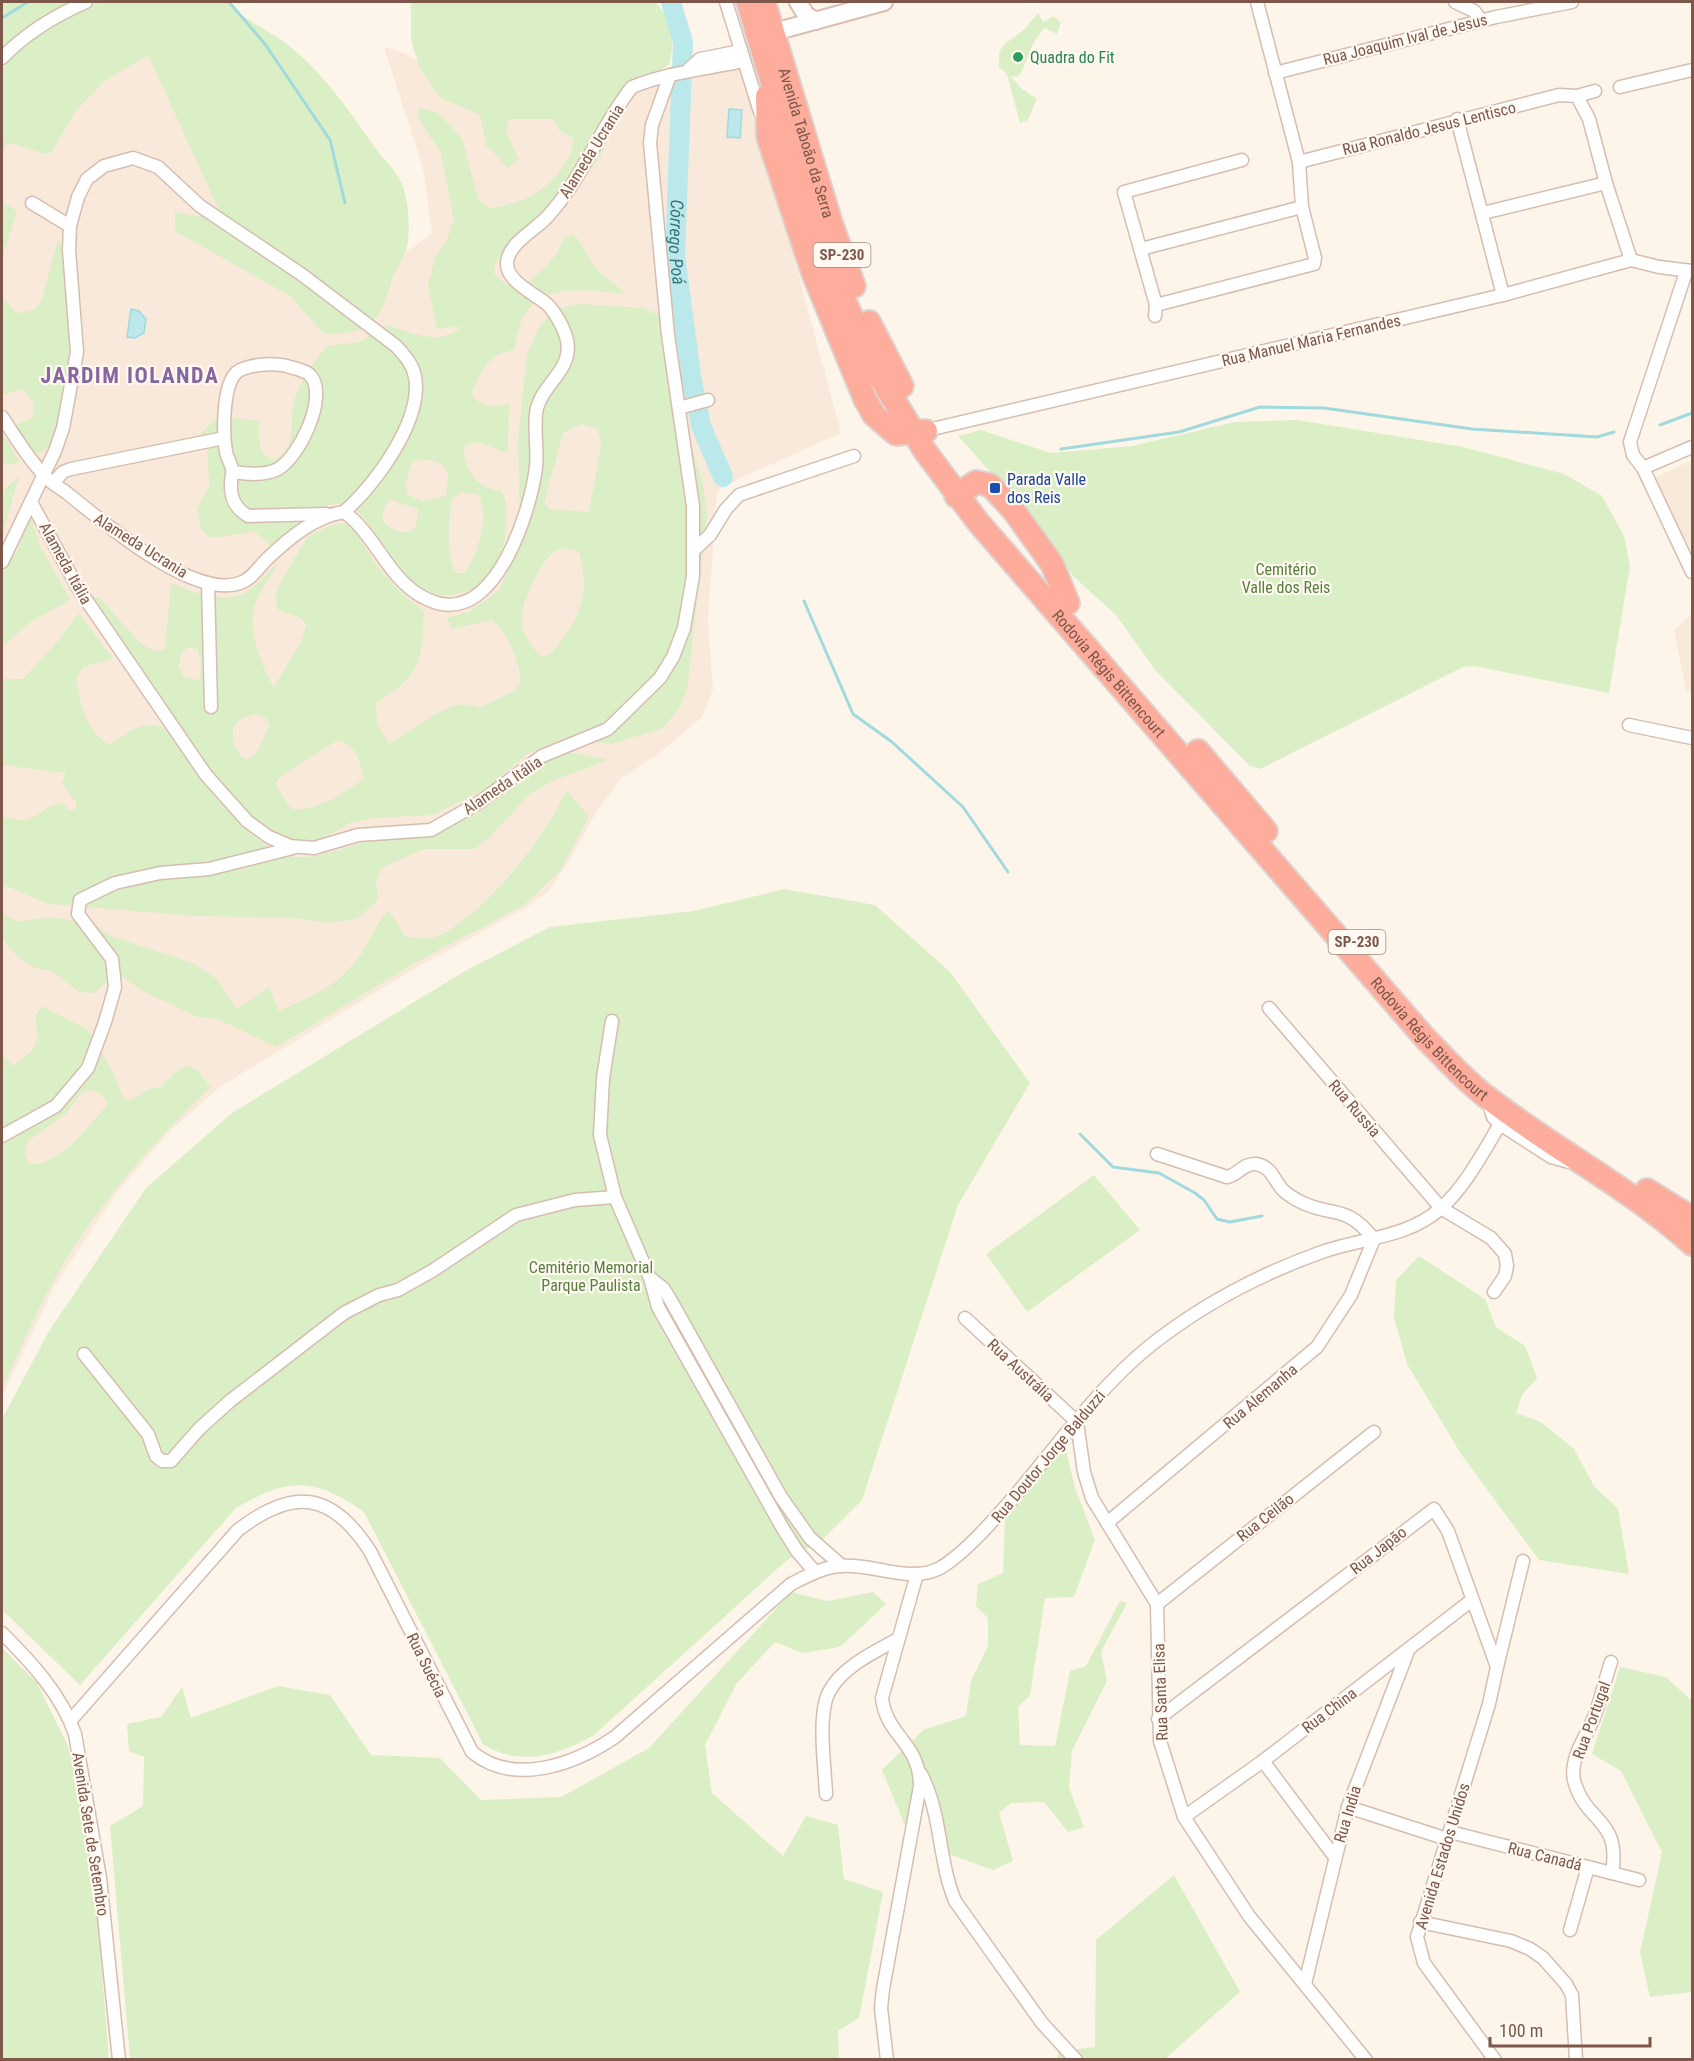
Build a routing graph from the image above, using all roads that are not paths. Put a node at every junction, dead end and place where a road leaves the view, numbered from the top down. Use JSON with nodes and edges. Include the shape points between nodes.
{"nodes":[{"id":1,"x":86,"y":2,"type":"edge"},
{"id":2,"x":726,"y":2,"type":"edge"},
{"id":3,"x":747,"y":2,"type":"edge"},
{"id":4,"x":764,"y":2,"type":"edge"},
{"id":5,"x":798,"y":2,"type":"edge"},
{"id":6,"x":884,"y":2,"type":"edge"},
{"id":7,"x":1257,"y":2,"type":"edge"},
{"id":8,"x":1455,"y":2,"type":"edge"},
{"id":9,"x":1572,"y":2,"type":"edge"},
{"id":10,"x":1481,"y":20,"type":"junction"},
{"id":11,"x":816,"y":21,"type":"junction"},
{"id":12,"x":774,"y":32,"type":"junction"},
{"id":13,"x":742,"y":56,"type":"junction"},
{"id":14,"x":2,"y":58,"type":"edge"},
{"id":15,"x":767,"y":68,"type":"junction"},
{"id":16,"x":1692,"y":70,"type":"edge"},
{"id":17,"x":679,"y":72,"type":"junction"},
{"id":18,"x":1275,"y":73,"type":"junction"},
{"id":19,"x":1620,"y":87,"type":"dead end"},
{"id":20,"x":1595,"y":91,"type":"dead end"},
{"id":21,"x":1577,"y":96,"type":"junction"},
{"id":22,"x":1457,"y":119,"type":"junction"},
{"id":23,"x":768,"y":137,"type":"junction"},
{"id":24,"x":1242,"y":160,"type":"dead end"},
{"id":25,"x":1299,"y":162,"type":"junction"},
{"id":26,"x":1606,"y":183,"type":"junction"},
{"id":27,"x":32,"y":203,"type":"dead end"},
{"id":28,"x":1302,"y":207,"type":"junction"},
{"id":29,"x":1483,"y":213,"type":"junction"},
{"id":30,"x":70,"y":226,"type":"junction"},
{"id":31,"x":1141,"y":249,"type":"junction"},
{"id":32,"x":1631,"y":260,"type":"junction"},
{"id":33,"x":1689,"y":272,"type":"edge"},
{"id":34,"x":1503,"y":295,"type":"junction"},
{"id":35,"x":708,"y":400,"type":"dead end"},
{"id":36,"x":684,"y":407,"type":"junction"},
{"id":37,"x":2,"y":417,"type":"edge"},
{"id":38,"x":225,"y":438,"type":"junction"},
{"id":39,"x":923,"y":438,"type":"junction"},
{"id":40,"x":1692,"y":447,"type":"edge"},
{"id":41,"x":854,"y":456,"type":"dead end"},
{"id":42,"x":1643,"y":468,"type":"junction"},
{"id":43,"x":233,"y":472,"type":"junction"},
{"id":44,"x":48,"y":479,"type":"junction"},
{"id":45,"x":962,"y":491,"type":"junction"},
{"id":46,"x":31,"y":502,"type":"junction"},
{"id":47,"x":338,"y":513,"type":"junction"},
{"id":48,"x":694,"y":549,"type":"junction"},
{"id":49,"x":2,"y":562,"type":"edge"},
{"id":50,"x":1692,"y":572,"type":"edge"},
{"id":51,"x":208,"y":584,"type":"junction"},
{"id":52,"x":1045,"y":597,"type":"joint"},
{"id":53,"x":1071,"y":606,"type":"joint"},
{"id":54,"x":212,"y":707,"type":"dead end"},
{"id":55,"x":1629,"y":724,"type":"dead end"},
{"id":56,"x":1692,"y":738,"type":"edge"},
{"id":57,"x":294,"y":847,"type":"junction"},
{"id":58,"x":1269,"y":1008,"type":"dead end"},
{"id":59,"x":612,"y":1021,"type":"dead end"},
{"id":60,"x":1487,"y":1097,"type":"junction"},
{"id":61,"x":1500,"y":1124,"type":"junction"},
{"id":62,"x":2,"y":1136,"type":"edge"},
{"id":63,"x":1157,"y":1154,"type":"dead end"},
{"id":64,"x":1588,"y":1168,"type":"junction"},
{"id":65,"x":615,"y":1197,"type":"junction"},
{"id":66,"x":1441,"y":1208,"type":"junction"},
{"id":67,"x":1692,"y":1218,"type":"edge"},
{"id":68,"x":1374,"y":1239,"type":"junction"},
{"id":69,"x":1692,"y":1244,"type":"edge"},
{"id":70,"x":650,"y":1278,"type":"junction"},
{"id":71,"x":1494,"y":1292,"type":"dead end"},
{"id":72,"x":965,"y":1318,"type":"dead end"},
{"id":73,"x":84,"y":1354,"type":"dead end"},
{"id":74,"x":1077,"y":1422,"type":"junction"},
{"id":75,"x":1374,"y":1432,"type":"dead end"},
{"id":76,"x":1107,"y":1523,"type":"junction"},
{"id":77,"x":1523,"y":1561,"type":"dead end"},
{"id":78,"x":842,"y":1566,"type":"junction"},
{"id":79,"x":815,"y":1572,"type":"junction"},
{"id":80,"x":917,"y":1574,"type":"junction"},
{"id":81,"x":1472,"y":1600,"type":"junction"},
{"id":82,"x":1157,"y":1604,"type":"junction"},
{"id":83,"x":2,"y":1633,"type":"edge"},
{"id":84,"x":898,"y":1639,"type":"junction"},
{"id":85,"x":1409,"y":1650,"type":"junction"},
{"id":86,"x":1611,"y":1662,"type":"dead end"},
{"id":87,"x":1497,"y":1666,"type":"junction"},
{"id":88,"x":1158,"y":1719,"type":"junction"},
{"id":89,"x":70,"y":1720,"type":"junction"},
{"id":90,"x":1263,"y":1761,"type":"junction"},
{"id":91,"x":920,"y":1773,"type":"junction"},
{"id":92,"x":826,"y":1794,"type":"dead end"},
{"id":93,"x":1348,"y":1807,"type":"junction"},
{"id":94,"x":1184,"y":1817,"type":"junction"},
{"id":95,"x":1448,"y":1835,"type":"junction"},
{"id":96,"x":1334,"y":1856,"type":"junction"},
{"id":97,"x":1588,"y":1867,"type":"junction"},
{"id":98,"x":1611,"y":1873,"type":"junction"},
{"id":99,"x":1639,"y":1880,"type":"dead end"},
{"id":100,"x":1420,"y":1922,"type":"junction"},
{"id":101,"x":1570,"y":1930,"type":"dead end"},
{"id":102,"x":1305,"y":1984,"type":"junction"},
{"id":103,"x":119,"y":2060,"type":"edge"},
{"id":104,"x":887,"y":2060,"type":"edge"},
{"id":105,"x":1076,"y":2060,"type":"edge"},
{"id":106,"x":1366,"y":2060,"type":"edge"},
{"id":107,"x":1494,"y":2060,"type":"edge"},
{"id":108,"x":1576,"y":2060,"type":"edge"}],
"edges":[{"from":1,"to":14,"type":"street","via":[[27,34]]},
{"from":2,"to":13,"type":"street"},
{"from":3,"to":15,"type":"highway","name":"Avenida Taboão da Serra","number":"SP-230"},
{"from":4,"to":12,"type":"highway","name":"Avenida Taboão da Serra","number":"SP-230"},
{"from":5,"to":11,"type":"street","via":[[806,15]]},
{"from":6,"to":11,"type":"street"},
{"from":7,"to":18,"type":"street"},
{"from":8,"to":10,"type":"street","via":[[1474,11]]},
{"from":9,"to":10,"type":"street","name":"Rua Joaquim Ival de Jesus"},
{"from":10,"to":18,"type":"street","name":"Rua Joaquim Ival de Jesus"},
{"from":11,"to":12,"type":"street"},
{"from":12,"to":39,"type":"highway","name":"Avenida Taboão da Serra","number":"SP-230","via":[[850,276]]},
{"from":13,"to":17,"type":"street","name":"Alameda Ucrania","via":[[705,70]]},
{"from":13,"to":23,"type":"street"},
{"from":15,"to":23,"type":"highway"},
{"from":15,"to":39,"type":"highway","name":"Avenida Taboão da Serra","number":"SP-230","via":[[822,248],[872,364]]},
{"from":16,"to":19,"type":"street"},
{"from":17,"to":36,"type":"street","name":"Alameda Itália","via":[[652,125],[650,143],[668,335]]},
{"from":17,"to":47,"type":"street","name":"Alameda Ucrania","via":[[632,87],[585,166],[548,217],[520,240],[509,255],[510,275],[549,306],[563,329],[568,355],[563,370],[537,407],[533,489],[500,571],[485,590],[452,604],[437,603],[396,576],[363,528]]},
{"from":18,"to":25,"type":"street"},
{"from":20,"to":21,"type":"street","name":"Rua Ronaldo Jesus Lentisco"},
{"from":21,"to":22,"type":"street","name":"Rua Ronaldo Jesus Lentisco","via":[[1559,95]]},
{"from":21,"to":26,"type":"street","via":[[1589,119]]},
{"from":22,"to":25,"type":"street","name":"Rua Ronaldo Jesus Lentisco"},
{"from":22,"to":29,"type":"street"},
{"from":23,"to":39,"type":"highway","via":[[813,273],[865,399],[886,428]]},
{"from":24,"to":31,"type":"street","via":[[1124,192]]},
{"from":25,"to":28,"type":"street"},
{"from":26,"to":29,"type":"street"},
{"from":26,"to":32,"type":"street"},
{"from":27,"to":30,"type":"street"},
{"from":28,"to":31,"type":"street"},
{"from":28,"to":31,"type":"street","via":[[1314,264],[1156,310]]},
{"from":29,"to":34,"type":"street"},
{"from":30,"to":44,"type":"street","via":[[77,352],[63,429]]},
{"from":30,"to":47,"type":"street","via":[[87,179],[104,166],[123,159],[145,160],[200,206],[302,274],[396,346],[415,375],[411,414],[384,470],[364,495]]},
{"from":32,"to":33,"type":"street","name":"Rua Manuel Maria Fernandes"},
{"from":32,"to":34,"type":"street","name":"Rua Manuel Maria Fernandes"},
{"from":33,"to":42,"type":"street","via":[[1630,442],[1633,455]]},
{"from":34,"to":39,"type":"street","name":"Rua Manuel Maria Fernandes","via":[[1166,369]]},
{"from":35,"to":36,"type":"street"},
{"from":36,"to":48,"type":"street","name":"Alameda Itália"},
{"from":37,"to":44,"type":"street","name":"Alameda Ucrania"},
{"from":38,"to":43,"type":"street"},
{"from":38,"to":43,"type":"street","via":[[226,400],[229,384],[237,372],[265,364],[284,365],[311,376],[317,391],[316,409],[292,455],[270,472]]},
{"from":38,"to":44,"type":"street","via":[[71,469]]},
{"from":39,"to":45,"type":"highway","name":"Avenida Taboão da Serra","number":"SP-230"},
{"from":40,"to":42,"type":"street"},
{"from":41,"to":48,"type":"street","via":[[740,495],[710,535]]},
{"from":42,"to":50,"type":"street"},
{"from":43,"to":47,"type":"street","via":[[231,495],[238,510],[248,516]]},
{"from":44,"to":46,"type":"street"},
{"from":44,"to":51,"type":"street","name":"Alameda Ucrania","via":[[93,516],[168,566]]},
{"from":45,"to":52,"type":"highway","name":"Avenida Taboão da Serra"},
{"from":45,"to":53,"type":"highway","name":"Avenida Taboão da Serra","number":"SP-230"},
{"from":46,"to":49,"type":"street"},
{"from":46,"to":57,"type":"street","name":"Alameda Itália","via":[[78,588],[206,775],[247,821],[269,837]]},
{"from":47,"to":51,"type":"street","name":"Alameda Ucrania","via":[[287,540],[249,579],[226,586]]},
{"from":48,"to":57,"type":"street","name":"Alameda Itália","via":[[684,628],[673,657],[660,678],[608,729],[543,756],[480,802],[431,830],[358,835],[314,849]]},
{"from":51,"to":54,"type":"street"},
{"from":52,"to":60,"type":"highway","name":"Rodovia Régis Bittencourt","number":"SP-230","via":[[1425,1038]]},
{"from":53,"to":67,"type":"highway","name":"Rodovia Régis Bittencourt","number":"SP-230","via":[[1231,788],[1348,931],[1472,1066],[1567,1141]]},
{"from":55,"to":56,"type":"street"},
{"from":57,"to":62,"type":"street","via":[[209,869],[160,873],[116,883],[80,900],[78,914],[112,959],[115,987],[105,1022],[88,1068],[56,1106]]},
{"from":58,"to":66,"type":"street","name":"Rua Russia"},
{"from":59,"to":65,"type":"street","via":[[600,1135]]},
{"from":60,"to":61,"type":"street"},
{"from":60,"to":64,"type":"highway","name":"Rodovia Régis Bittencourt","number":"SP-230"},
{"from":61,"to":64,"type":"street","via":[[1551,1157]]},
{"from":61,"to":66,"type":"street","name":"Rua Doutor Jorge Balduzzi","via":[[1459,1188]]},
{"from":63,"to":68,"type":"street","via":[[1227,1177],[1256,1164],[1266,1168],[1282,1190],[1299,1201],[1349,1215]]},
{"from":64,"to":69,"type":"highway","name":"Rodovia Régis Bittencourt","number":"SP-230","via":[[1661,1216]]},
{"from":65,"to":70,"type":"street"},
{"from":65,"to":73,"type":"street","via":[[575,1200],[516,1215],[432,1271],[344,1313],[230,1401],[199,1428],[171,1461],[156,1456],[148,1434]]},
{"from":66,"to":68,"type":"street","name":"Rua Doutor Jorge Balduzzi","via":[[1411,1228]]},
{"from":66,"to":71,"type":"street","name":"Rua Russia","via":[[1491,1238],[1505,1254],[1505,1276]]},
{"from":68,"to":74,"type":"street","name":"Rua Doutor Jorge Balduzzi","via":[[1323,1252],[1238,1287],[1198,1310],[1149,1346]]},
{"from":68,"to":76,"type":"street","name":"Rua Alemanha","via":[[1351,1295],[1317,1347]]},
{"from":70,"to":78,"type":"street","via":[[670,1299],[781,1497],[810,1538]]},
{"from":70,"to":79,"type":"street","via":[[658,1307],[710,1403],[797,1551]]},
{"from":72,"to":74,"type":"street","name":"Rua Austrália"},
{"from":74,"to":76,"type":"street","via":[[1084,1472],[1092,1498]]},
{"from":74,"to":80,"type":"street","name":"Rua Doutor Jorge Balduzzi","via":[[993,1521],[941,1568]]},
{"from":75,"to":82,"type":"street","name":"Rua Ceilão"},
{"from":76,"to":82,"type":"street"},
{"from":77,"to":87,"type":"street"},
{"from":78,"to":79,"type":"street","name":"Rua Suécia"},
{"from":78,"to":80,"type":"street","name":"Rua Doutor Jorge Balduzzi"},
{"from":79,"to":89,"type":"street","name":"Rua Suécia","via":[[791,1584],[593,1752],[557,1765],[522,1771],[486,1764],[472,1752],[358,1532],[331,1507],[282,1504],[267,1509],[238,1530]]},
{"from":80,"to":84,"type":"street"},
{"from":81,"to":85,"type":"street","name":"Rua China"},
{"from":81,"to":87,"type":"street","name":"Rua Japão"},
{"from":81,"to":88,"type":"street","name":"Rua Japão","via":[[1448,1531],[1434,1509]]},
{"from":82,"to":88,"type":"street","name":"Rua Santa Elisa"},
{"from":83,"to":89,"type":"street","name":"Avenida Sete de Setembro","via":[[45,1681]]},
{"from":84,"to":91,"type":"street","via":[[884,1684],[883,1711],[910,1748]]},
{"from":84,"to":92,"type":"street","via":[[862,1660],[829,1692],[824,1708]]},
{"from":85,"to":90,"type":"street","name":"Rua China"},
{"from":85,"to":93,"type":"street","name":"Rua India"},
{"from":86,"to":98,"type":"street","name":"Rua Portugal","via":[[1579,1747],[1574,1773],[1581,1796],[1613,1842]]},
{"from":87,"to":95,"type":"street","name":"Avenida Estados Unidos"},
{"from":88,"to":94,"type":"street","name":"Rua Santa Elisa","via":[[1165,1762]]},
{"from":89,"to":103,"type":"street","name":"Avenida Sete de Setembro","via":[[83,1769],[100,1878]]},
{"from":90,"to":94,"type":"street","name":"Rua China"},
{"from":90,"to":96,"type":"street"},
{"from":91,"to":104,"type":"street","via":[[883,1989],[881,2008]]},
{"from":91,"to":105,"type":"street","via":[[931,1795],[956,1901],[1042,2023]]},
{"from":93,"to":95,"type":"street","name":"Rua Canadá"},
{"from":93,"to":96,"type":"street","name":"Rua India"},
{"from":94,"to":102,"type":"street","name":"Rua Santa Elisa","via":[[1249,1916]]},
{"from":95,"to":97,"type":"street","name":"Rua Canadá"},
{"from":95,"to":100,"type":"street","name":"Avenida Estados Unidos"},
{"from":96,"to":102,"type":"street","name":"Rua India"},
{"from":97,"to":98,"type":"street","name":"Rua Canadá"},
{"from":97,"to":101,"type":"street"},
{"from":98,"to":99,"type":"street","name":"Rua Canadá"},
{"from":100,"to":107,"type":"street","name":"Avenida Estados Unidos","via":[[1417,1937],[1424,1963]]},
{"from":100,"to":108,"type":"street","via":[[1510,1941],[1543,1959],[1572,1995]]},
{"from":102,"to":106,"type":"street","name":"Rua Santa Elisa"}]}
